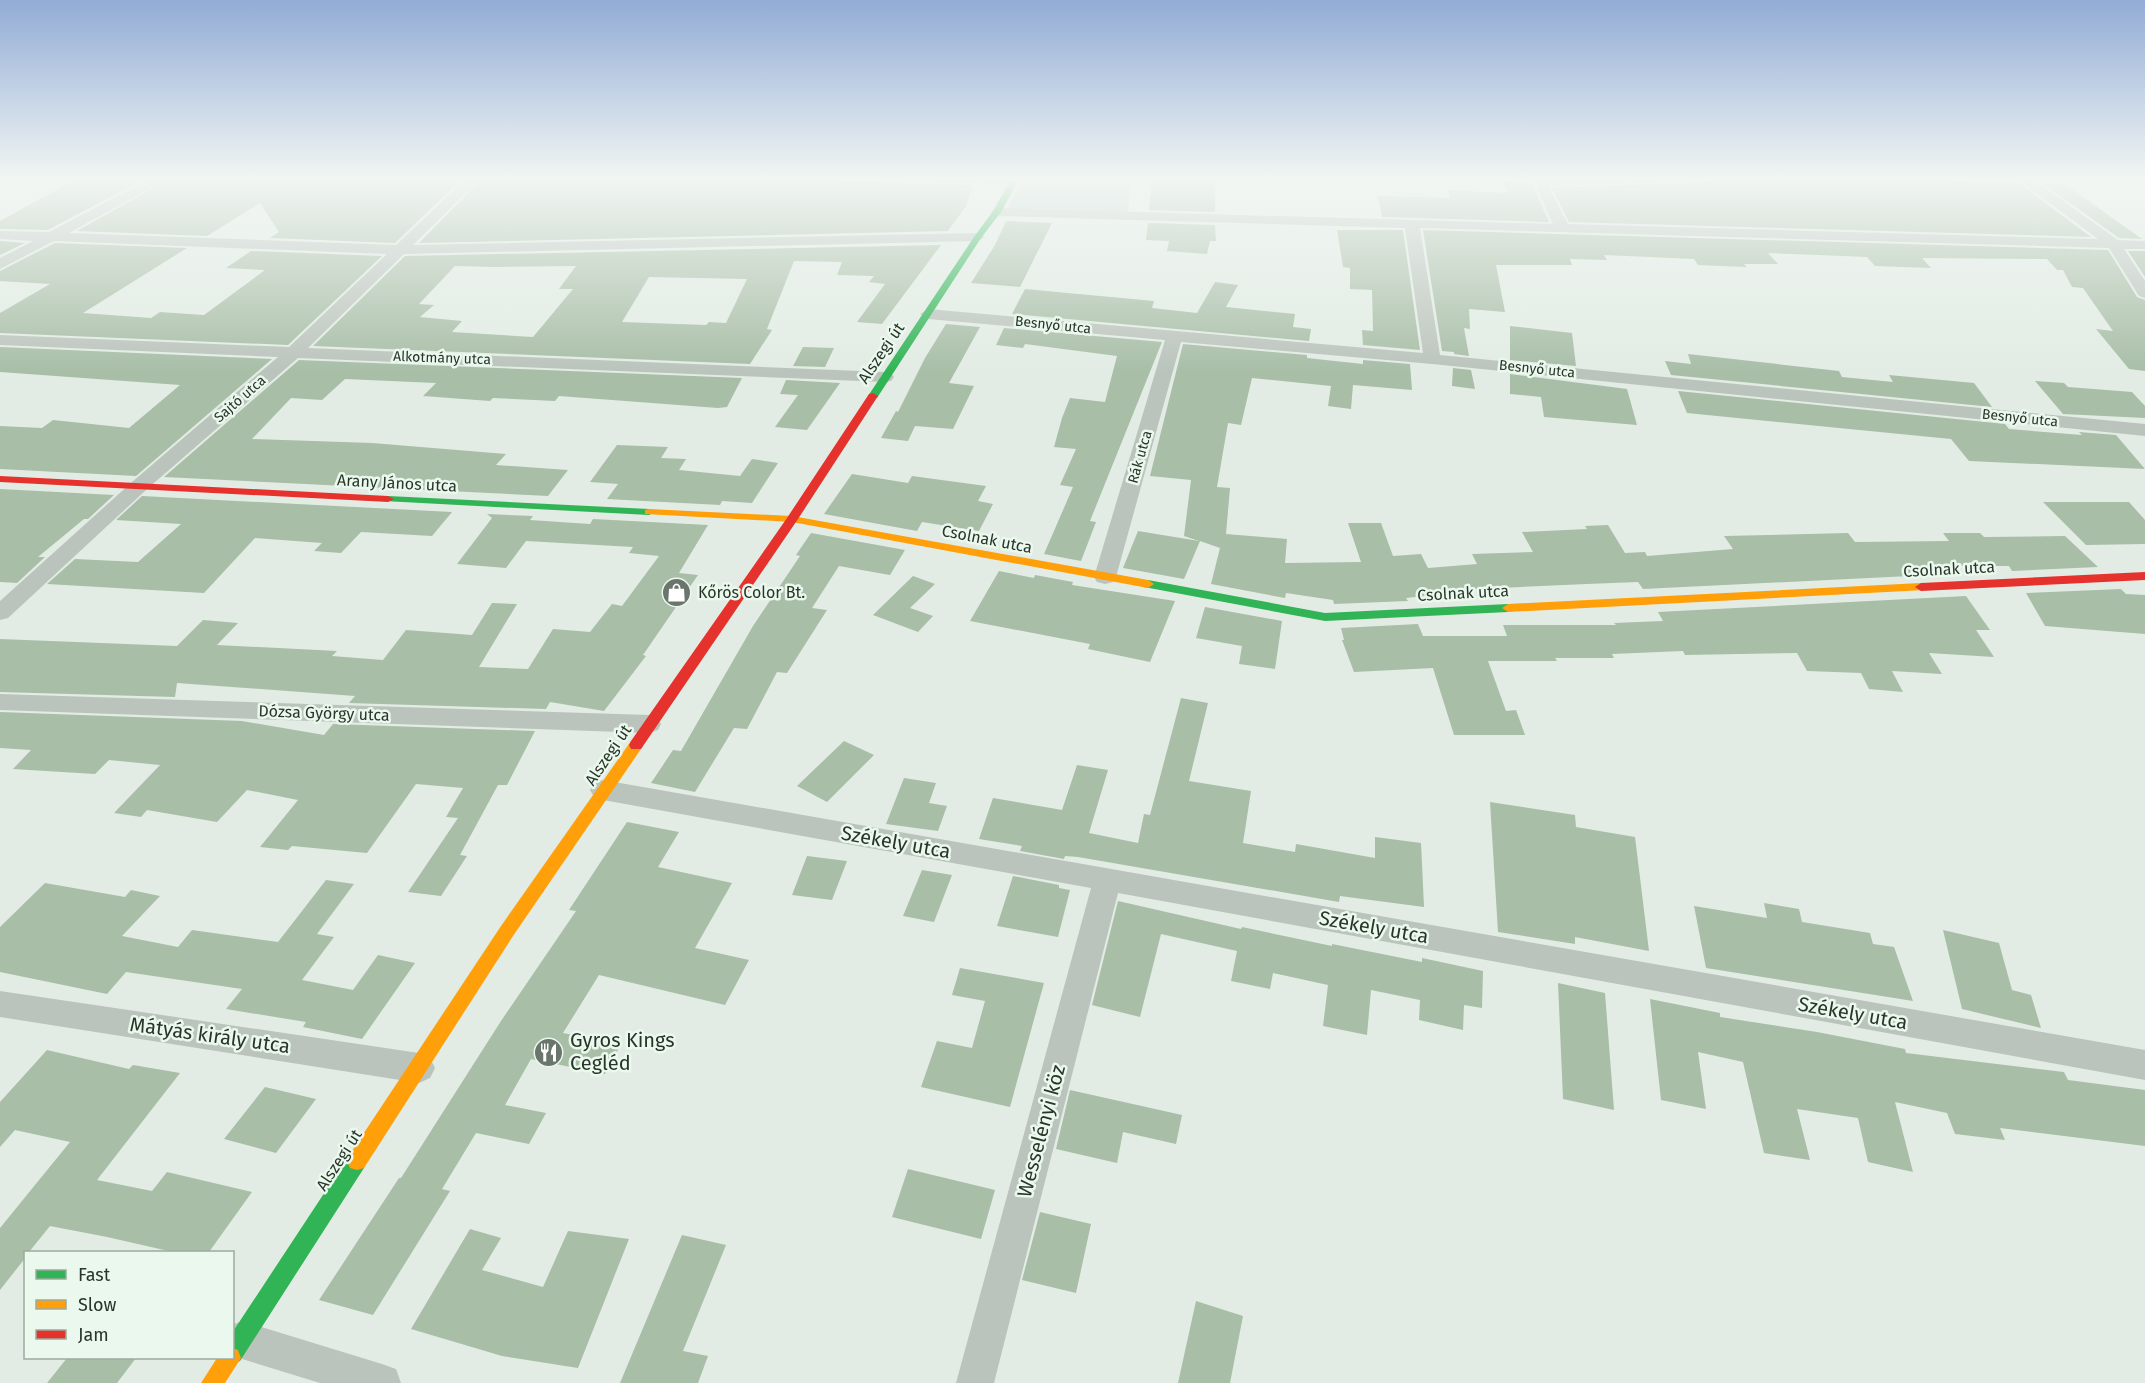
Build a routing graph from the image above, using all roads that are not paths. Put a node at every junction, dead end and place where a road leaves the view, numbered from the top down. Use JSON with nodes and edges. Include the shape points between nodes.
{"nodes":[{"id":1,"x":41,"y":243,"type":"edge"},
{"id":2,"x":200,"y":243,"type":"edge"},
{"id":3,"x":407,"y":243,"type":"edge"},
{"id":4,"x":731,"y":243,"type":"edge"},
{"id":5,"x":974,"y":243,"type":"edge"},
{"id":6,"x":1415,"y":243,"type":"edge"},
{"id":7,"x":2060,"y":243,"type":"edge"},
{"id":8,"x":2114,"y":244,"type":"junction"},
{"id":9,"x":2145,"y":245,"type":"edge"},
{"id":10,"x":399,"y":250,"type":"junction"},
{"id":11,"x":0,"y":264,"type":"edge"},
{"id":12,"x":2145,"y":293,"type":"edge"},
{"id":13,"x":928,"y":314,"type":"junction"},
{"id":14,"x":1174,"y":337,"type":"junction"},
{"id":15,"x":0,"y":340,"type":"edge"},
{"id":16,"x":294,"y":352,"type":"junction"},
{"id":17,"x":1432,"y":359,"type":"junction"},
{"id":18,"x":885,"y":377,"type":"junction"},
{"id":19,"x":2145,"y":430,"type":"edge"},
{"id":20,"x":0,"y":479,"type":"edge"},
{"id":21,"x":139,"y":486,"type":"junction"},
{"id":22,"x":792,"y":519,"type":"junction"},
{"id":23,"x":2145,"y":576,"type":"edge"},
{"id":24,"x":1105,"y":577,"type":"junction"},
{"id":25,"x":0,"y":613,"type":"edge"},
{"id":26,"x":0,"y":702,"type":"edge"},
{"id":27,"x":649,"y":724,"type":"junction"},
{"id":28,"x":603,"y":790,"type":"junction"},
{"id":29,"x":1107,"y":880,"type":"junction"},
{"id":30,"x":0,"y":1004,"type":"edge"},
{"id":31,"x":2145,"y":1065,"type":"edge"},
{"id":32,"x":419,"y":1068,"type":"junction"},
{"id":33,"x":235,"y":1350,"type":"edge"},
{"id":34,"x":229,"y":1359,"type":"edge"},
{"id":35,"x":212,"y":1383,"type":"edge"},
{"id":36,"x":382,"y":1383,"type":"edge"},
{"id":37,"x":975,"y":1383,"type":"edge"}],
"edges":[{"from":1,"to":11,"type":"street"},
{"from":2,"to":10,"type":"street"},
{"from":3,"to":10,"type":"street","name":"Sajtó utca"},
{"from":4,"to":10,"type":"street"},
{"from":5,"to":13,"type":"street","name":"Alszegi út"},
{"from":6,"to":17,"type":"street"},
{"from":7,"to":8,"type":"street"},
{"from":8,"to":9,"type":"street"},
{"from":8,"to":12,"type":"street"},
{"from":10,"to":16,"type":"street","name":"Sajtó utca"},
{"from":13,"to":14,"type":"street","name":"Besnyő utca"},
{"from":13,"to":18,"type":"street","name":"Alszegi út"},
{"from":14,"to":17,"type":"street","name":"Besnyő utca"},
{"from":14,"to":24,"type":"street","name":"Rák utca"},
{"from":15,"to":16,"type":"street","name":"Alkotmány utca"},
{"from":16,"to":18,"type":"street","name":"Alkotmány utca"},
{"from":16,"to":21,"type":"street","name":"Sajtó utca"},
{"from":17,"to":19,"type":"street","name":"Besnyő utca"},
{"from":18,"to":22,"type":"street","name":"Alszegi út"},
{"from":20,"to":21,"type":"street","name":"Arany János utca"},
{"from":21,"to":22,"type":"street","name":"Arany János utca"},
{"from":21,"to":25,"type":"street","name":"Sajtó utca"},
{"from":22,"to":24,"type":"street","name":"Csolnak utca"},
{"from":22,"to":27,"type":"street","name":"Alszegi út"},
{"from":23,"to":24,"type":"street","name":"Csolnak utca","via":[[1325,617]]},
{"from":26,"to":27,"type":"street","name":"Dózsa György utca"},
{"from":27,"to":28,"type":"street","name":"Alszegi út"},
{"from":28,"to":29,"type":"street","name":"Székely utca"},
{"from":28,"to":32,"type":"street","name":"Alszegi út"},
{"from":29,"to":31,"type":"street","name":"Székely utca"},
{"from":29,"to":37,"type":"street","name":"Wesselényi köz"},
{"from":30,"to":32,"type":"street","name":"Mátyás király utca"},
{"from":32,"to":33,"type":"street","name":"Alszegi út"},
{"from":33,"to":36,"type":"street"},
{"from":34,"to":35,"type":"street","name":"Alszegi út"}]}
